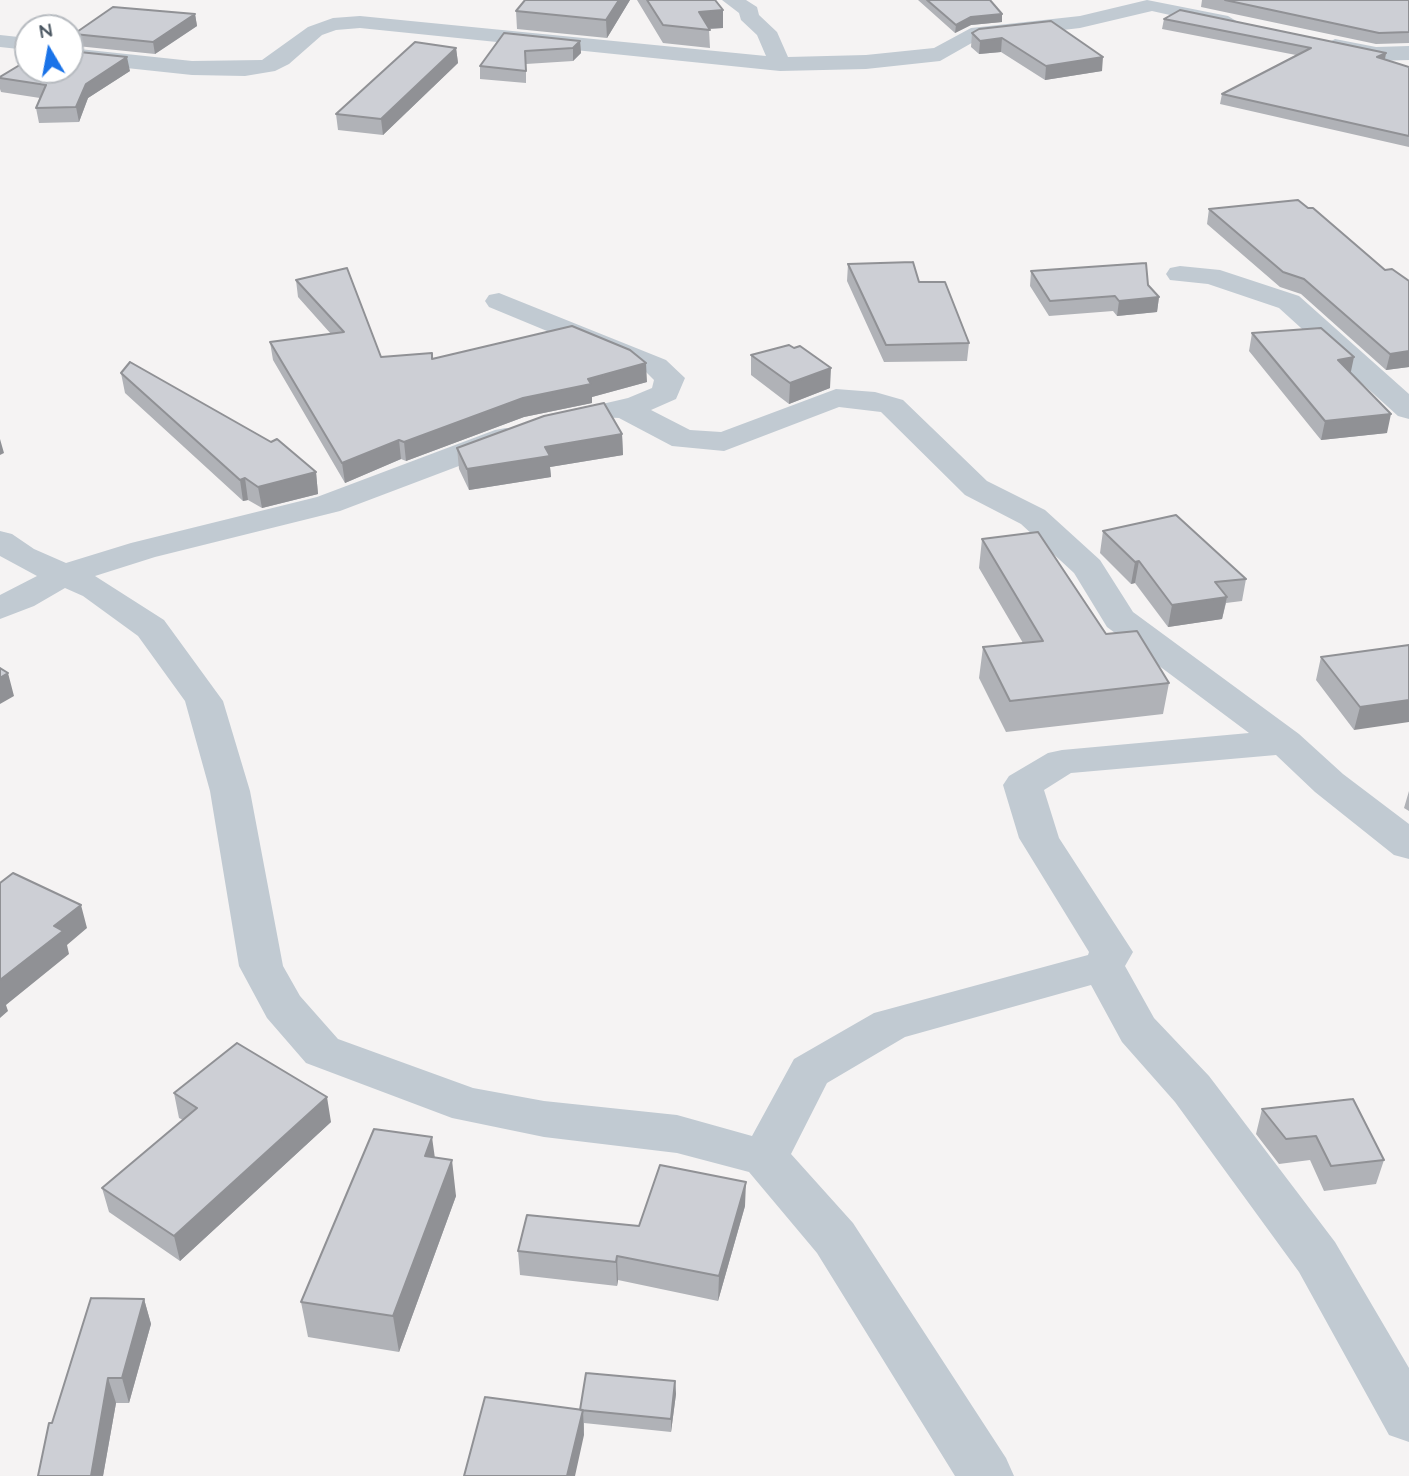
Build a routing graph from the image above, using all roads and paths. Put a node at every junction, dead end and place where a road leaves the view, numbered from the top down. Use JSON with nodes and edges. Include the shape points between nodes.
{"nodes":[{"id":1,"x":732,"y":0,"type":"edge"},
{"id":2,"x":1124,"y":0,"type":"edge"},
{"id":3,"x":1152,"y":5,"type":"junction"},
{"id":4,"x":1244,"y":25,"type":"edge"},
{"id":5,"x":1311,"y":40,"type":"edge"},
{"id":6,"x":1409,"y":52,"type":"edge"},
{"id":7,"x":84,"y":56,"type":"edge"},
{"id":8,"x":780,"y":64,"type":"junction"},
{"id":9,"x":1180,"y":274,"type":"dead end"},
{"id":10,"x":499,"y":301,"type":"dead end"},
{"id":11,"x":623,"y":408,"type":"junction"},
{"id":12,"x":1409,"y":410,"type":"edge"},
{"id":13,"x":586,"y":415,"type":"edge"},
{"id":14,"x":536,"y":426,"type":"edge"},
{"id":15,"x":0,"y":541,"type":"edge"},
{"id":16,"x":63,"y":575,"type":"junction"},
{"id":17,"x":0,"y":608,"type":"edge"},
{"id":18,"x":1285,"y":742,"type":"junction"},
{"id":19,"x":1409,"y":845,"type":"edge"},
{"id":20,"x":1103,"y":966,"type":"junction"},
{"id":21,"x":765,"y":1158,"type":"junction"},
{"id":22,"x":1409,"y":1418,"type":"edge"},
{"id":23,"x":986,"y":1476,"type":"edge"}],
"edges":[{"from":1,"to":8,"type":"street","via":[[750,11],[748,16],[766,32]]},
{"from":2,"to":3,"type":"street"},
{"from":3,"to":4,"type":"street"},
{"from":3,"to":8,"type":"street","via":[[1080,22],[971,34],[940,54]]},
{"from":5,"to":6,"type":"street","via":[[1376,54]]},
{"from":7,"to":8,"type":"street","via":[[245,69],[274,62],[315,31],[360,22]]},
{"from":9,"to":12,"type":"street","via":[[1210,276],[1289,302]]},
{"from":10,"to":11,"type":"street","via":[[656,366],[670,378],[665,393]]},
{"from":11,"to":13,"type":"street"},
{"from":11,"to":18,"type":"street","via":[[683,439],[724,442],[836,398],[892,406],[976,488],[1033,517],[1088,566],[1120,619]]},
{"from":14,"to":16,"type":"street","via":[[328,504]]},
{"from":15,"to":16,"type":"street"},
{"from":16,"to":17,"type":"street"},
{"from":16,"to":21,"type":"street","via":[[95,589],[151,628],[204,701],[230,791],[261,966],[283,1007],[322,1051],[469,1105],[544,1119],[677,1134]]},
{"from":18,"to":19,"type":"street"},
{"from":18,"to":20,"type":"street","via":[[1062,762],[1023,785],[1039,838],[1111,952]]},
{"from":20,"to":21,"type":"street","via":[[890,1025],[810,1071]]},
{"from":20,"to":22,"type":"street","via":[[1138,1030],[1192,1089],[1317,1257]]},
{"from":21,"to":23,"type":"street","via":[[835,1238]]}]}
